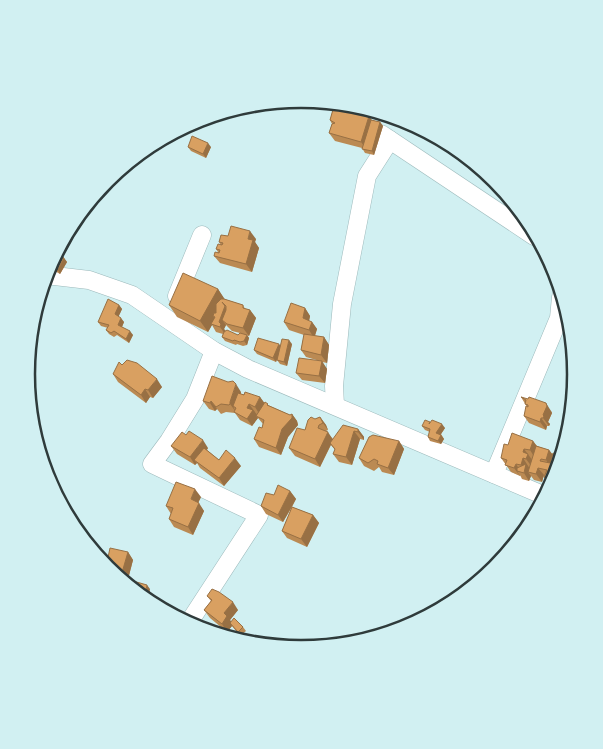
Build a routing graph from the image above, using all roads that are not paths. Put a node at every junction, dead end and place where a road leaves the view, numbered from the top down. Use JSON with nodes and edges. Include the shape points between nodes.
{"nodes":[{"id":1,"x":369,"y":126,"type":"edge"},
{"id":2,"x":390,"y":140,"type":"junction"},
{"id":3,"x":526,"y":230,"type":"edge"},
{"id":4,"x":202,"y":235,"type":"dead end"},
{"id":5,"x":54,"y":276,"type":"edge"},
{"id":6,"x":560,"y":309,"type":"edge"},
{"id":7,"x":167,"y":319,"type":"junction"},
{"id":8,"x":214,"y":351,"type":"junction"},
{"id":9,"x":335,"y":405,"type":"junction"},
{"id":10,"x":494,"y":474,"type":"junction"},
{"id":11,"x":540,"y":494,"type":"edge"},
{"id":12,"x":192,"y":618,"type":"edge"}],
"edges":[{"from":1,"to":2,"type":"street"},
{"from":2,"to":3,"type":"street"},
{"from":2,"to":9,"type":"street","via":[[366,176],[342,304]]},
{"from":4,"to":7,"type":"street"},
{"from":5,"to":7,"type":"street","via":[[90,280],[132,295]]},
{"from":6,"to":10,"type":"street"},
{"from":7,"to":8,"type":"street"},
{"from":8,"to":9,"type":"street","via":[[248,369]]},
{"from":8,"to":12,"type":"street","via":[[195,399],[152,464],[259,515]]},
{"from":9,"to":10,"type":"street"},
{"from":10,"to":11,"type":"street"}]}
